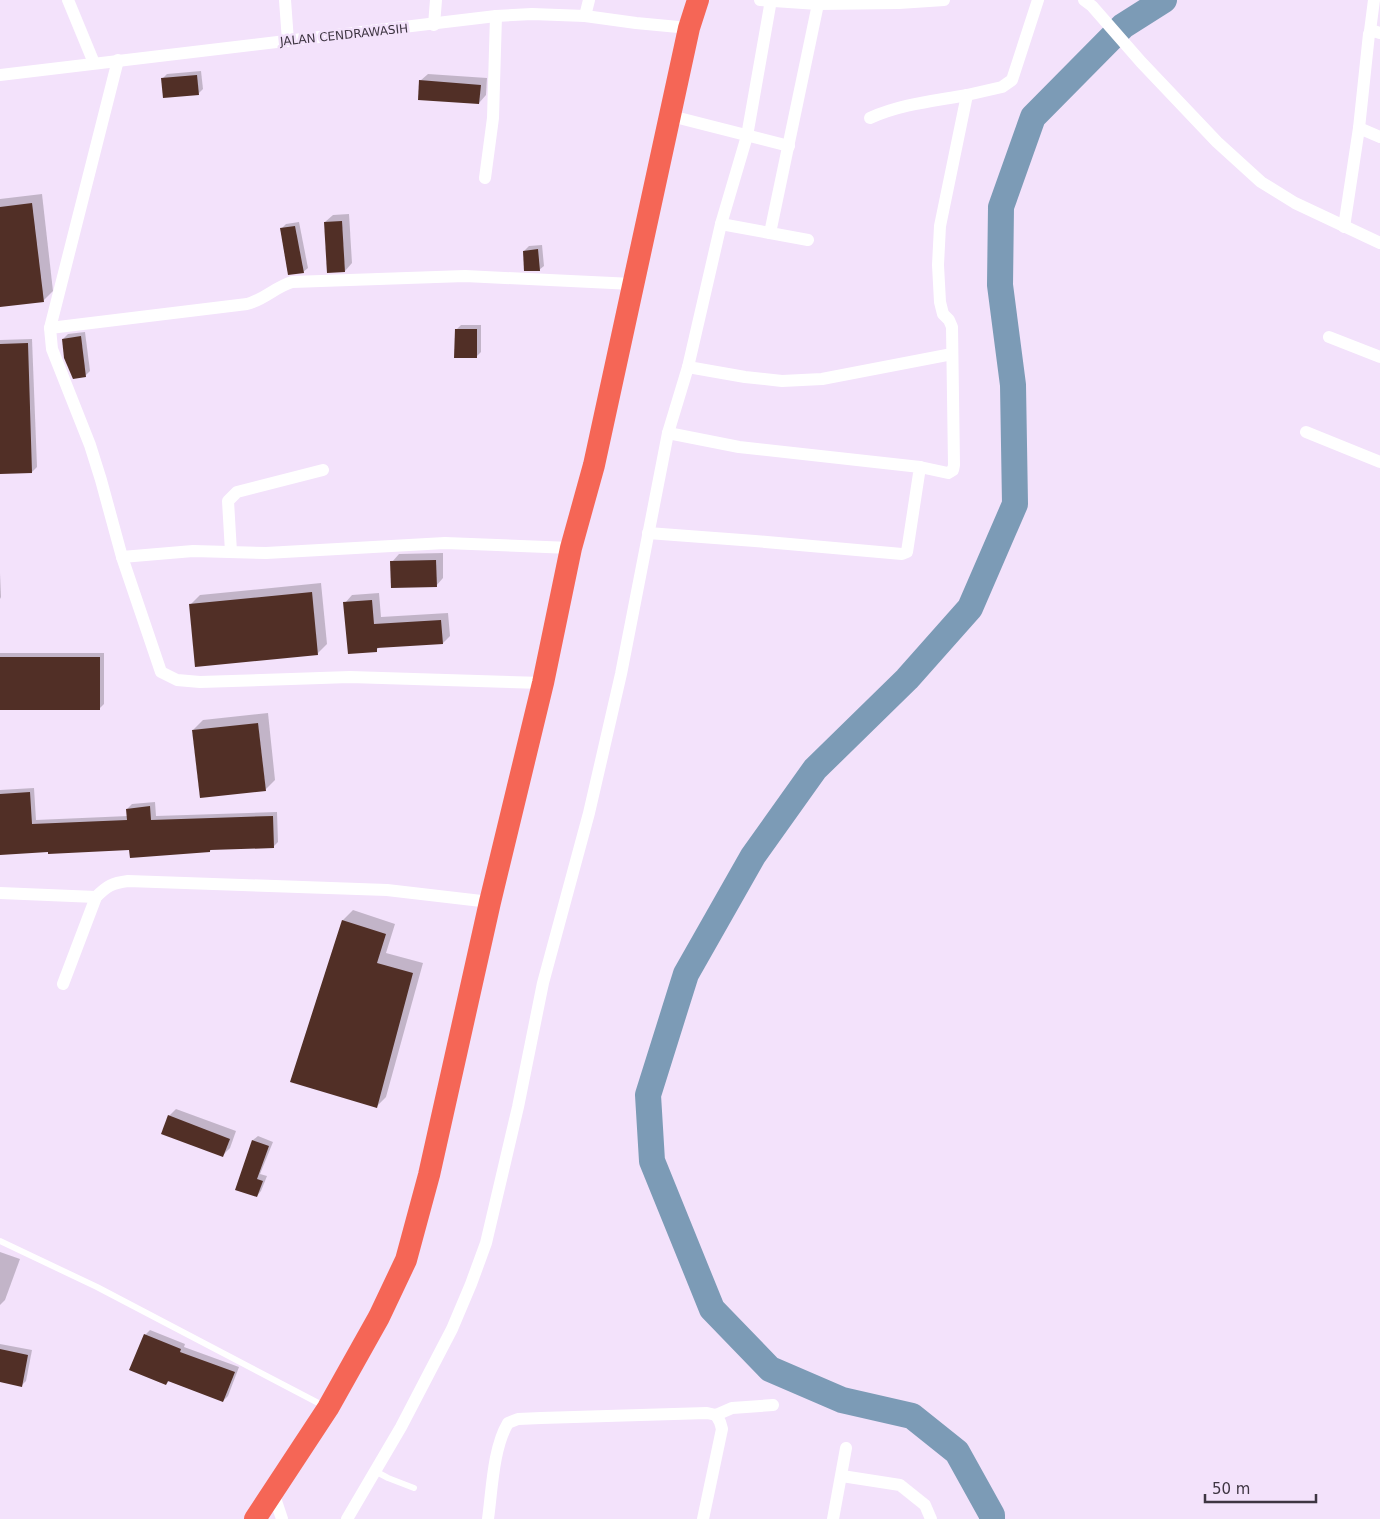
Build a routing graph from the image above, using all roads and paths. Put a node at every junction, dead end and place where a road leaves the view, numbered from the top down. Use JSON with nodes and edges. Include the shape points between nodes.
{"nodes":[{"id":1,"x":68,"y":0,"type":"edge"},
{"id":2,"x":286,"y":0,"type":"edge"},
{"id":3,"x":436,"y":0,"type":"edge"},
{"id":4,"x":589,"y":0,"type":"edge"},
{"id":5,"x":698,"y":0,"type":"edge"},
{"id":6,"x":760,"y":0,"type":"edge"},
{"id":7,"x":771,"y":0,"type":"edge"},
{"id":8,"x":944,"y":0,"type":"edge"},
{"id":9,"x":1038,"y":0,"type":"edge"},
{"id":10,"x":1374,"y":0,"type":"edge"},
{"id":11,"x":1088,"y":3,"type":"edge"},
{"id":12,"x":818,"y":4,"type":"junction"},
{"id":13,"x":496,"y":16,"type":"junction"},
{"id":14,"x":585,"y":16,"type":"junction"},
{"id":15,"x":434,"y":25,"type":"junction"},
{"id":16,"x":689,"y":28,"type":"junction"},
{"id":17,"x":1375,"y":32,"type":"edge"},
{"id":18,"x":288,"y":41,"type":"junction"},
{"id":19,"x":118,"y":60,"type":"junction"},
{"id":20,"x":94,"y":63,"type":"junction"},
{"id":21,"x":0,"y":75,"type":"edge"},
{"id":22,"x":967,"y":95,"type":"junction"},
{"id":23,"x":670,"y":116,"type":"junction"},
{"id":24,"x":870,"y":118,"type":"dead end"},
{"id":25,"x":1359,"y":128,"type":"junction"},
{"id":26,"x":747,"y":136,"type":"junction"},
{"id":27,"x":1380,"y":137,"type":"edge"},
{"id":28,"x":788,"y":146,"type":"junction"},
{"id":29,"x":485,"y":178,"type":"dead end"},
{"id":30,"x":721,"y":224,"type":"junction"},
{"id":31,"x":1344,"y":226,"type":"junction"},
{"id":32,"x":770,"y":233,"type":"junction"},
{"id":33,"x":808,"y":240,"type":"dead end"},
{"id":34,"x":1380,"y":244,"type":"edge"},
{"id":35,"x":633,"y":284,"type":"junction"},
{"id":36,"x":50,"y":328,"type":"junction"},
{"id":37,"x":1329,"y":337,"type":"dead end"},
{"id":38,"x":952,"y":354,"type":"junction"},
{"id":39,"x":1380,"y":357,"type":"edge"},
{"id":40,"x":688,"y":368,"type":"junction"},
{"id":41,"x":1306,"y":432,"type":"dead end"},
{"id":42,"x":668,"y":433,"type":"junction"},
{"id":43,"x":1380,"y":462,"type":"edge"},
{"id":44,"x":920,"y":467,"type":"junction"},
{"id":45,"x":323,"y":470,"type":"dead end"},
{"id":46,"x":648,"y":533,"type":"junction"},
{"id":47,"x":571,"y":548,"type":"junction"},
{"id":48,"x":230,"y":552,"type":"junction"},
{"id":49,"x":122,"y":557,"type":"junction"},
{"id":50,"x":543,"y":683,"type":"junction"},
{"id":51,"x":0,"y":893,"type":"edge"},
{"id":52,"x":96,"y":897,"type":"junction"},
{"id":53,"x":490,"y":902,"type":"junction"},
{"id":54,"x":63,"y":984,"type":"dead end"},
{"id":55,"x":0,"y":1241,"type":"edge"},
{"id":56,"x":773,"y":1405,"type":"dead end"},
{"id":57,"x":328,"y":1408,"type":"junction"},
{"id":58,"x":716,"y":1415,"type":"junction"},
{"id":59,"x":846,"y":1448,"type":"dead end"},
{"id":60,"x":375,"y":1471,"type":"junction"},
{"id":61,"x":842,"y":1476,"type":"junction"},
{"id":62,"x":414,"y":1488,"type":"dead end"},
{"id":63,"x":273,"y":1492,"type":"junction"},
{"id":64,"x":256,"y":1519,"type":"edge"},
{"id":65,"x":282,"y":1519,"type":"edge"},
{"id":66,"x":347,"y":1519,"type":"edge"},
{"id":67,"x":488,"y":1519,"type":"edge"},
{"id":68,"x":703,"y":1519,"type":"edge"},
{"id":69,"x":834,"y":1519,"type":"edge"},
{"id":70,"x":931,"y":1519,"type":"edge"}],
"edges":[{"from":1,"to":20,"type":"street"},
{"from":2,"to":18,"type":"street"},
{"from":3,"to":15,"type":"street"},
{"from":4,"to":14,"type":"street"},
{"from":5,"to":16,"type":"highway"},
{"from":6,"to":7,"type":"street"},
{"from":7,"to":12,"type":"street"},
{"from":7,"to":26,"type":"street"},
{"from":8,"to":12,"type":"street"},
{"from":9,"to":22,"type":"street","via":[[1012,80],[1002,87]]},
{"from":10,"to":17,"type":"street"},
{"from":11,"to":31,"type":"street","via":[[1216,142],[1261,182],[1295,203]]},
{"from":12,"to":28,"type":"street"},
{"from":13,"to":14,"type":"street","name":"JALAN CENDRAWASIH"},
{"from":13,"to":15,"type":"street","name":"JALAN CENDRAWASIH"},
{"from":13,"to":29,"type":"street","via":[[494,109]]},
{"from":14,"to":16,"type":"street","name":"JALAN CENDRAWASIH"},
{"from":15,"to":18,"type":"street","name":"JALAN CENDRAWASIH"},
{"from":16,"to":23,"type":"highway"},
{"from":17,"to":25,"type":"street"},
{"from":18,"to":19,"type":"street","name":"JALAN CENDRAWASIH"},
{"from":19,"to":20,"type":"street","name":"JALAN CENDRAWASIH"},
{"from":19,"to":36,"type":"street"},
{"from":20,"to":21,"type":"street","name":"JALAN CENDRAWASIH"},
{"from":22,"to":24,"type":"street","via":[[895,108]]},
{"from":22,"to":38,"type":"street","via":[[940,226],[940,302],[952,327]]},
{"from":23,"to":26,"type":"street"},
{"from":23,"to":35,"type":"highway"},
{"from":25,"to":27,"type":"street"},
{"from":25,"to":31,"type":"street"},
{"from":26,"to":28,"type":"street"},
{"from":26,"to":30,"type":"street"},
{"from":28,"to":32,"type":"street"},
{"from":30,"to":32,"type":"street"},
{"from":30,"to":40,"type":"street"},
{"from":31,"to":34,"type":"street"},
{"from":32,"to":33,"type":"street"},
{"from":35,"to":36,"type":"street","via":[[465,276],[292,282],[247,304]]},
{"from":35,"to":47,"type":"highway","via":[[594,465]]},
{"from":36,"to":49,"type":"street","via":[[52,349],[102,480]]},
{"from":37,"to":39,"type":"street"},
{"from":38,"to":40,"type":"street","via":[[822,379],[782,381]]},
{"from":38,"to":44,"type":"street","via":[[954,468],[948,473]]},
{"from":40,"to":42,"type":"street"},
{"from":41,"to":43,"type":"street"},
{"from":42,"to":44,"type":"street","via":[[739,447]]},
{"from":42,"to":46,"type":"street"},
{"from":44,"to":46,"type":"street","via":[[907,552],[903,554]]},
{"from":45,"to":48,"type":"street","via":[[237,492],[228,501]]},
{"from":46,"to":60,"type":"street","via":[[621,674],[589,813],[543,983],[486,1243],[452,1329]]},
{"from":47,"to":48,"type":"street","via":[[445,543],[266,553]]},
{"from":47,"to":50,"type":"highway"},
{"from":48,"to":49,"type":"street","via":[[193,551]]},
{"from":49,"to":50,"type":"street","via":[[161,672],[177,680],[350,677]]},
{"from":50,"to":53,"type":"highway"},
{"from":51,"to":52,"type":"street"},
{"from":52,"to":53,"type":"street","via":[[114,883],[128,881],[387,890]]},
{"from":52,"to":54,"type":"street"},
{"from":53,"to":57,"type":"highway","via":[[429,1175],[406,1260],[379,1317]]},
{"from":55,"to":57,"type":"lane","via":[[97,1287]]},
{"from":56,"to":58,"type":"street","via":[[732,1408]]},
{"from":57,"to":63,"type":"highway"},
{"from":58,"to":67,"type":"street","via":[[540,1418],[508,1423],[502,1433]]},
{"from":58,"to":68,"type":"street","via":[[722,1429]]},
{"from":59,"to":61,"type":"street"},
{"from":60,"to":62,"type":"lane"},
{"from":60,"to":66,"type":"street"},
{"from":61,"to":69,"type":"street"},
{"from":61,"to":70,"type":"street","via":[[900,1485],[925,1505]]},
{"from":63,"to":64,"type":"highway"},
{"from":63,"to":65,"type":"street"}]}
